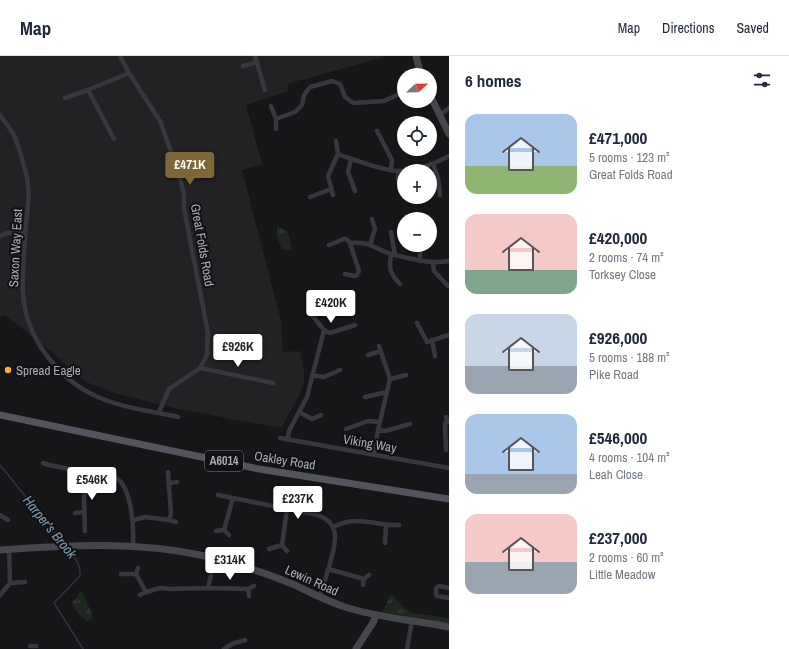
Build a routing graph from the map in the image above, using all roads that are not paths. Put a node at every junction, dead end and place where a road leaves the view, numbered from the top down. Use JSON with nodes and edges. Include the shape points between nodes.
{"nodes":[{"id":1,"x":121,"y":56,"type":"edge"},
{"id":2,"x":255,"y":56,"type":"edge"},
{"id":3,"x":416,"y":56,"type":"edge"},
{"id":4,"x":257,"y":62,"type":"junction"},
{"id":5,"x":243,"y":66,"type":"dead end"},
{"id":6,"x":419,"y":68,"type":"edge"},
{"id":7,"x":129,"y":73,"type":"junction"},
{"id":8,"x":88,"y":90,"type":"junction"},
{"id":9,"x":265,"y":90,"type":"dead end"},
{"id":10,"x":397,"y":95,"type":"edge"},
{"id":11,"x":65,"y":98,"type":"dead end"},
{"id":12,"x":271,"y":106,"type":"dead end"},
{"id":13,"x":436,"y":108,"type":"edge"},
{"id":14,"x":449,"y":108,"type":"edge"},
{"id":15,"x":0,"y":115,"type":"edge"},
{"id":16,"x":440,"y":115,"type":"junction"},
{"id":17,"x":276,"y":119,"type":"junction"},
{"id":18,"x":276,"y":129,"type":"dead end"},
{"id":19,"x":377,"y":131,"type":"dead end"},
{"id":20,"x":449,"y":134,"type":"edge"},
{"id":21,"x":114,"y":139,"type":"dead end"},
{"id":22,"x":336,"y":141,"type":"dead end"},
{"id":23,"x":338,"y":154,"type":"junction"},
{"id":24,"x":449,"y":156,"type":"edge"},
{"id":25,"x":351,"y":159,"type":"junction"},
{"id":26,"x":433,"y":164,"type":"edge"},
{"id":27,"x":391,"y":169,"type":"junction"},
{"id":28,"x":397,"y":170,"type":"edge"},
{"id":29,"x":437,"y":175,"type":"edge"},
{"id":30,"x":331,"y":189,"type":"junction"},
{"id":31,"x":355,"y":191,"type":"dead end"},
{"id":32,"x":440,"y":195,"type":"dead end"},
{"id":33,"x":333,"y":196,"type":"dead end"},
{"id":34,"x":310,"y":197,"type":"dead end"},
{"id":35,"x":372,"y":219,"type":"dead end"},
{"id":36,"x":25,"y":232,"type":"junction"},
{"id":37,"x":392,"y":232,"type":"dead end"},
{"id":38,"x":0,"y":236,"type":"edge"},
{"id":39,"x":350,"y":243,"type":"junction"},
{"id":40,"x":328,"y":245,"type":"dead end"},
{"id":41,"x":370,"y":245,"type":"junction"},
{"id":42,"x":420,"y":252,"type":"edge"},
{"id":43,"x":393,"y":254,"type":"junction"},
{"id":44,"x":420,"y":261,"type":"junction"},
{"id":45,"x":449,"y":261,"type":"edge"},
{"id":46,"x":433,"y":263,"type":"junction"},
{"id":47,"x":345,"y":274,"type":"dead end"},
{"id":48,"x":400,"y":284,"type":"dead end"},
{"id":49,"x":448,"y":286,"type":"edge"},
{"id":50,"x":310,"y":314,"type":"dead end"},
{"id":51,"x":417,"y":322,"type":"dead end"},
{"id":52,"x":355,"y":325,"type":"dead end"},
{"id":53,"x":324,"y":330,"type":"junction"},
{"id":54,"x":449,"y":335,"type":"edge"},
{"id":55,"x":429,"y":341,"type":"junction"},
{"id":56,"x":368,"y":355,"type":"dead end"},
{"id":57,"x":435,"y":356,"type":"dead end"},
{"id":58,"x":200,"y":368,"type":"junction"},
{"id":59,"x":340,"y":370,"type":"dead end"},
{"id":60,"x":312,"y":375,"type":"junction"},
{"id":61,"x":406,"y":375,"type":"dead end"},
{"id":62,"x":390,"y":379,"type":"junction"},
{"id":63,"x":273,"y":383,"type":"dead end"},
{"id":64,"x":387,"y":392,"type":"junction"},
{"id":65,"x":365,"y":396,"type":"dead end"},
{"id":66,"x":159,"y":412,"type":"junction"},
{"id":67,"x":299,"y":412,"type":"junction"},
{"id":68,"x":0,"y":415,"type":"edge"},
{"id":69,"x":321,"y":415,"type":"dead end"},
{"id":70,"x":178,"y":416,"type":"dead end"},
{"id":71,"x":446,"y":417,"type":"dead end"},
{"id":72,"x":380,"y":422,"type":"junction"},
{"id":73,"x":446,"y":423,"type":"edge"},
{"id":74,"x":410,"y":424,"type":"dead end"},
{"id":75,"x":346,"y":429,"type":"dead end"},
{"id":76,"x":378,"y":430,"type":"junction"},
{"id":77,"x":280,"y":438,"type":"dead end"},
{"id":78,"x":287,"y":440,"type":"junction"},
{"id":79,"x":446,"y":450,"type":"dead end"},
{"id":80,"x":374,"y":455,"type":"junction"},
{"id":81,"x":43,"y":462,"type":"dead end"},
{"id":82,"x":449,"y":468,"type":"edge"},
{"id":83,"x":86,"y":472,"type":"junction"},
{"id":84,"x":168,"y":472,"type":"dead end"},
{"id":85,"x":177,"y":482,"type":"dead end"},
{"id":86,"x":169,"y":483,"type":"junction"},
{"id":87,"x":218,"y":495,"type":"dead end"},
{"id":88,"x":233,"y":498,"type":"junction"},
{"id":89,"x":449,"y":499,"type":"edge"},
{"id":90,"x":287,"y":509,"type":"junction"},
{"id":91,"x":84,"y":512,"type":"junction"},
{"id":92,"x":75,"y":513,"type":"dead end"},
{"id":93,"x":0,"y":515,"type":"edge"},
{"id":94,"x":8,"y":520,"type":"dead end"},
{"id":95,"x":133,"y":520,"type":"junction"},
{"id":96,"x":169,"y":520,"type":"junction"},
{"id":97,"x":176,"y":522,"type":"dead end"},
{"id":98,"x":399,"y":525,"type":"dead end"},
{"id":99,"x":386,"y":526,"type":"junction"},
{"id":100,"x":333,"y":527,"type":"junction"},
{"id":101,"x":224,"y":530,"type":"junction"},
{"id":102,"x":85,"y":531,"type":"dead end"},
{"id":103,"x":216,"y":531,"type":"dead end"},
{"id":104,"x":229,"y":535,"type":"dead end"},
{"id":105,"x":385,"y":543,"type":"dead end"},
{"id":106,"x":282,"y":545,"type":"junction"},
{"id":107,"x":133,"y":546,"type":"junction"},
{"id":108,"x":9,"y":549,"type":"junction"},
{"id":109,"x":269,"y":549,"type":"dead end"},
{"id":110,"x":0,"y":550,"type":"edge"},
{"id":111,"x":287,"y":551,"type":"dead end"},
{"id":112,"x":215,"y":558,"type":"junction"},
{"id":113,"x":138,"y":568,"type":"dead end"},
{"id":114,"x":328,"y":569,"type":"junction"},
{"id":115,"x":121,"y":574,"type":"dead end"},
{"id":116,"x":136,"y":574,"type":"junction"},
{"id":117,"x":369,"y":575,"type":"dead end"},
{"id":118,"x":364,"y":579,"type":"junction"},
{"id":119,"x":25,"y":582,"type":"dead end"},
{"id":120,"x":10,"y":583,"type":"junction"},
{"id":121,"x":363,"y":585,"type":"dead end"},
{"id":122,"x":254,"y":586,"type":"dead end"},
{"id":123,"x":208,"y":588,"type":"junction"},
{"id":124,"x":449,"y":588,"type":"edge"},
{"id":125,"x":248,"y":589,"type":"junction"},
{"id":126,"x":146,"y":592,"type":"junction"},
{"id":127,"x":0,"y":595,"type":"edge"},
{"id":128,"x":140,"y":595,"type":"dead end"},
{"id":129,"x":249,"y":596,"type":"dead end"},
{"id":130,"x":319,"y":597,"type":"junction"},
{"id":131,"x":449,"y":598,"type":"edge"},
{"id":132,"x":376,"y":615,"type":"junction"},
{"id":133,"x":412,"y":620,"type":"junction"},
{"id":134,"x":449,"y":627,"type":"edge"},
{"id":135,"x":245,"y":640,"type":"dead end"},
{"id":136,"x":28,"y":646,"type":"edge"},
{"id":137,"x":36,"y":646,"type":"dead end"},
{"id":138,"x":224,"y":649,"type":"edge"},
{"id":139,"x":356,"y":649,"type":"edge"},
{"id":140,"x":407,"y":649,"type":"edge"}],
"edges":[{"from":1,"to":7,"type":"street","name":"Great Folds Road"},
{"from":2,"to":4,"type":"street"},
{"from":3,"to":6,"type":"street"},
{"from":4,"to":5,"type":"street"},
{"from":4,"to":9,"type":"street"},
{"from":7,"to":8,"type":"street"},
{"from":7,"to":58,"type":"street","name":"Great Folds Road","via":[[160,121],[184,194],[184,208],[208,333],[207,355]]},
{"from":8,"to":11,"type":"street"},
{"from":8,"to":21,"type":"street"},
{"from":10,"to":17,"type":"street","via":[[384,101],[352,103],[345,97],[340,84],[332,81],[310,87],[304,95],[302,105],[295,112]]},
{"from":12,"to":17,"type":"street"},
{"from":13,"to":16,"type":"street"},
{"from":14,"to":16,"type":"street"},
{"from":15,"to":36,"type":"street","name":"Saxon Way East","via":[[14,136],[27,179],[29,206]]},
{"from":16,"to":20,"type":"street"},
{"from":17,"to":18,"type":"street"},
{"from":19,"to":27,"type":"street","via":[[392,160]]},
{"from":22,"to":23,"type":"street"},
{"from":23,"to":25,"type":"street"},
{"from":23,"to":30,"type":"street","via":[[328,176]]},
{"from":24,"to":26,"type":"street"},
{"from":25,"to":27,"type":"street"},
{"from":25,"to":31,"type":"street","via":[[348,172]]},
{"from":27,"to":28,"type":"street"},
{"from":29,"to":32,"type":"street"},
{"from":30,"to":33,"type":"street"},
{"from":30,"to":34,"type":"street"},
{"from":35,"to":41,"type":"street","via":[[375,229]]},
{"from":36,"to":38,"type":"street"},
{"from":36,"to":66,"type":"street","name":"Saxon Way East","via":[[24,303],[29,322],[48,358],[76,385],[98,397]]},
{"from":37,"to":43,"type":"street"},
{"from":39,"to":40,"type":"street","via":[[344,239]]},
{"from":39,"to":41,"type":"street","via":[[361,242]]},
{"from":39,"to":47,"type":"street","via":[[359,272],[354,276]]},
{"from":41,"to":43,"type":"street"},
{"from":42,"to":44,"type":"street"},
{"from":43,"to":44,"type":"street"},
{"from":43,"to":48,"type":"street","via":[[389,267],[392,276]]},
{"from":44,"to":46,"type":"street"},
{"from":45,"to":46,"type":"street"},
{"from":46,"to":49,"type":"street","via":[[434,271]]},
{"from":50,"to":53,"type":"street"},
{"from":51,"to":55,"type":"street"},
{"from":52,"to":53,"type":"street","via":[[330,333]]},
{"from":53,"to":60,"type":"street"},
{"from":54,"to":55,"type":"street"},
{"from":55,"to":57,"type":"street"},
{"from":56,"to":62,"type":"street","via":[[380,348]]},
{"from":58,"to":63,"type":"street"},
{"from":58,"to":66,"type":"street","via":[[170,389]]},
{"from":59,"to":60,"type":"street","via":[[324,377]]},
{"from":60,"to":67,"type":"street","via":[[307,397]]},
{"from":61,"to":62,"type":"street"},
{"from":62,"to":64,"type":"street"},
{"from":64,"to":65,"type":"street"},
{"from":64,"to":72,"type":"street"},
{"from":66,"to":70,"type":"street","name":"Saxon Way East"},
{"from":67,"to":69,"type":"street","via":[[312,418]]},
{"from":67,"to":78,"type":"street"},
{"from":68,"to":89,"type":"main road","name":"Oakley Road","number":"A6014","via":[[259,469]]},
{"from":71,"to":73,"type":"street"},
{"from":72,"to":75,"type":"street","via":[[368,421]]},
{"from":72,"to":76,"type":"street"},
{"from":73,"to":79,"type":"street"},
{"from":74,"to":76,"type":"street","via":[[385,431]]},
{"from":76,"to":80,"type":"street"},
{"from":77,"to":78,"type":"street","name":"Viking Way"},
{"from":78,"to":80,"type":"street","name":"Viking Way"},
{"from":80,"to":82,"type":"street","name":"Viking Way"},
{"from":81,"to":83,"type":"street"},
{"from":83,"to":91,"type":"street"},
{"from":83,"to":95,"type":"street","via":[[121,481],[127,493]]},
{"from":84,"to":86,"type":"street"},
{"from":85,"to":86,"type":"street"},
{"from":86,"to":96,"type":"street"},
{"from":87,"to":88,"type":"street"},
{"from":88,"to":90,"type":"street"},
{"from":88,"to":101,"type":"street"},
{"from":90,"to":100,"type":"street","via":[[318,515]]},
{"from":90,"to":106,"type":"street"},
{"from":91,"to":92,"type":"street"},
{"from":91,"to":102,"type":"street"},
{"from":93,"to":94,"type":"street"},
{"from":95,"to":96,"type":"street","via":[[145,517]]},
{"from":95,"to":107,"type":"street"},
{"from":96,"to":97,"type":"street"},
{"from":98,"to":99,"type":"street"},
{"from":99,"to":100,"type":"street","via":[[357,520],[346,521]]},
{"from":99,"to":105,"type":"street"},
{"from":100,"to":114,"type":"street","via":[[335,546]]},
{"from":101,"to":103,"type":"street"},
{"from":101,"to":104,"type":"street"},
{"from":106,"to":109,"type":"street"},
{"from":106,"to":111,"type":"street"},
{"from":107,"to":108,"type":"street","name":"Lewin Road"},
{"from":107,"to":112,"type":"street","name":"Lewin Road","via":[[175,550]]},
{"from":108,"to":110,"type":"street","name":"Lewin Road"},
{"from":108,"to":120,"type":"street"},
{"from":112,"to":123,"type":"street"},
{"from":112,"to":130,"type":"street","name":"Lewin Road","via":[[275,577]]},
{"from":113,"to":116,"type":"street"},
{"from":114,"to":118,"type":"street"},
{"from":114,"to":130,"type":"street"},
{"from":115,"to":116,"type":"street"},
{"from":116,"to":126,"type":"street"},
{"from":117,"to":118,"type":"street"},
{"from":118,"to":121,"type":"street"},
{"from":119,"to":120,"type":"street"},
{"from":120,"to":127,"type":"street"},
{"from":122,"to":125,"type":"street"},
{"from":123,"to":125,"type":"street"},
{"from":123,"to":126,"type":"street","via":[[160,588]]},
{"from":124,"to":131,"type":"street","via":[[439,586],[436,588],[436,594]]},
{"from":125,"to":129,"type":"street"},
{"from":126,"to":128,"type":"street"},
{"from":130,"to":132,"type":"street","name":"Lewin Road","via":[[346,608]]},
{"from":132,"to":133,"type":"street","name":"Lewin Road"},
{"from":132,"to":139,"type":"street"},
{"from":133,"to":134,"type":"street","name":"Lewin Road"},
{"from":133,"to":140,"type":"street"},
{"from":135,"to":138,"type":"street"},
{"from":136,"to":137,"type":"street"}]}
